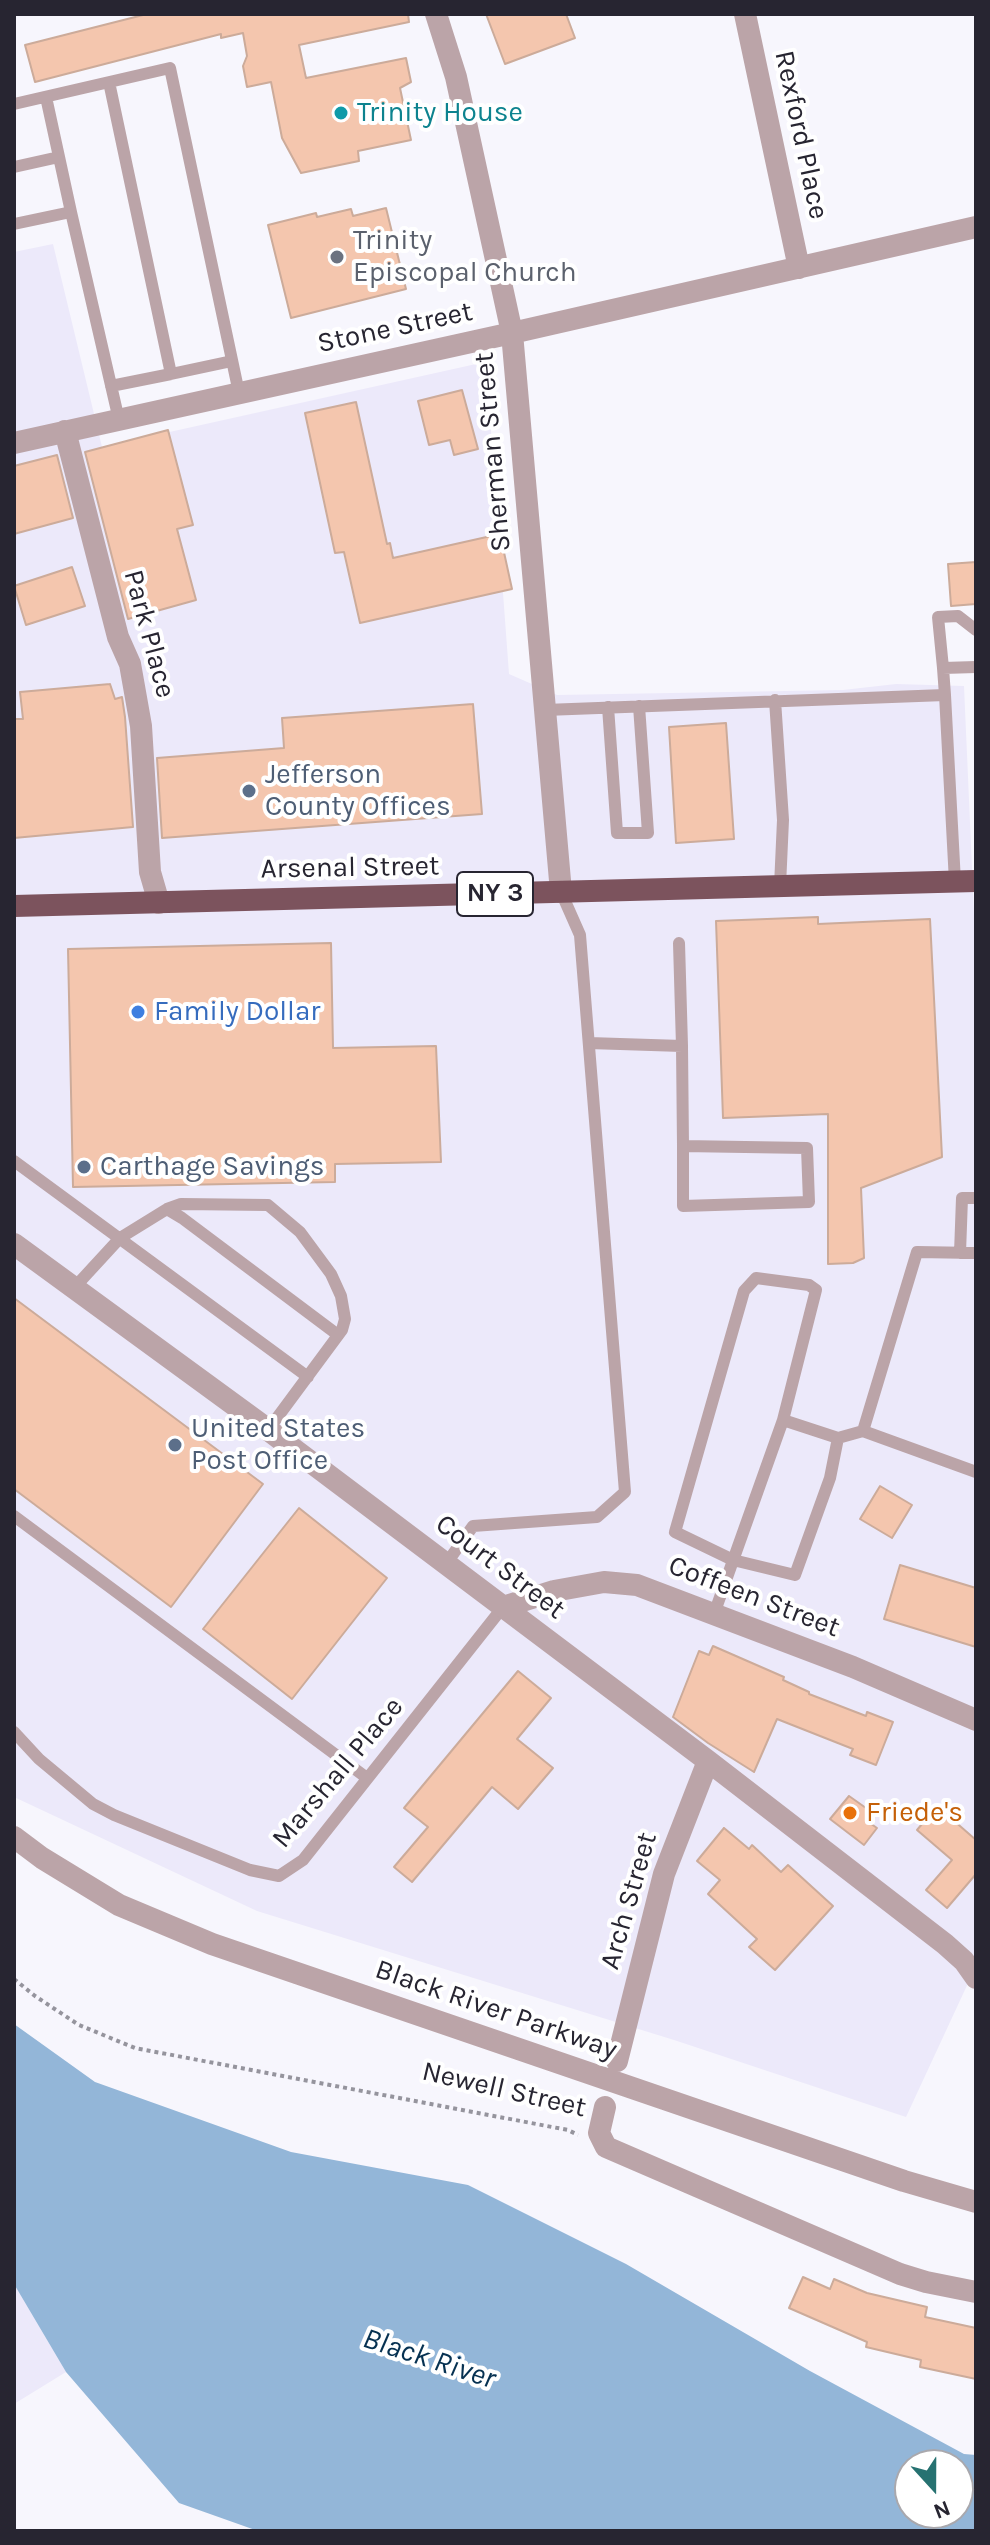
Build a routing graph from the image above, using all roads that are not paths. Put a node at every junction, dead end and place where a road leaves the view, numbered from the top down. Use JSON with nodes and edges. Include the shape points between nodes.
{"nodes":[{"id":1,"x":436,"y":14,"type":"edge"},
{"id":2,"x":745,"y":14,"type":"edge"},
{"id":3,"x":109,"y":82,"type":"junction"},
{"id":4,"x":46,"y":97,"type":"junction"},
{"id":5,"x":14,"y":104,"type":"edge"},
{"id":6,"x":59,"y":157,"type":"junction"},
{"id":7,"x":14,"y":167,"type":"edge"},
{"id":8,"x":71,"y":212,"type":"junction"},
{"id":9,"x":14,"y":224,"type":"edge"},
{"id":10,"x":976,"y":227,"type":"edge"},
{"id":11,"x":799,"y":268,"type":"junction"},
{"id":12,"x":512,"y":333,"type":"junction"},
{"id":13,"x":232,"y":361,"type":"junction"},
{"id":14,"x":171,"y":374,"type":"junction"},
{"id":15,"x":111,"y":386,"type":"junction"},
{"id":16,"x":239,"y":393,"type":"junction"},
{"id":17,"x":119,"y":420,"type":"junction"},
{"id":18,"x":65,"y":431,"type":"junction"},
{"id":19,"x":14,"y":443,"type":"edge"},
{"id":20,"x":976,"y":630,"type":"edge"},
{"id":21,"x":976,"y":667,"type":"edge"},
{"id":22,"x":943,"y":668,"type":"junction"},
{"id":23,"x":945,"y":695,"type":"junction"},
{"id":24,"x":775,"y":700,"type":"junction"},
{"id":25,"x":639,"y":706,"type":"junction"},
{"id":26,"x":608,"y":707,"type":"junction"},
{"id":27,"x":545,"y":710,"type":"junction"},
{"id":28,"x":965,"y":882,"type":"edge"},
{"id":29,"x":780,"y":886,"type":"junction"},
{"id":30,"x":561,"y":892,"type":"junction"},
{"id":31,"x":159,"y":903,"type":"junction"},
{"id":32,"x":14,"y":906,"type":"edge"},
{"id":33,"x":679,"y":943,"type":"dead end"},
{"id":34,"x":589,"y":1043,"type":"junction"},
{"id":35,"x":682,"y":1046,"type":"junction"},
{"id":36,"x":683,"y":1146,"type":"junction"},
{"id":37,"x":14,"y":1161,"type":"edge"},
{"id":38,"x":976,"y":1198,"type":"edge"},
{"id":39,"x":167,"y":1209,"type":"junction"},
{"id":40,"x":120,"y":1238,"type":"junction"},
{"id":41,"x":17,"y":1253,"type":"edge"},
{"id":42,"x":960,"y":1253,"type":"junction"},
{"id":43,"x":976,"y":1253,"type":"edge"},
{"id":44,"x":74,"y":1288,"type":"junction"},
{"id":45,"x":338,"y":1335,"type":"junction"},
{"id":46,"x":308,"y":1377,"type":"junction"},
{"id":47,"x":783,"y":1420,"type":"junction"},
{"id":48,"x":268,"y":1430,"type":"junction"},
{"id":49,"x":863,"y":1431,"type":"junction"},
{"id":50,"x":838,"y":1438,"type":"junction"},
{"id":51,"x":976,"y":1472,"type":"edge"},
{"id":52,"x":14,"y":1516,"type":"edge"},
{"id":53,"x":733,"y":1560,"type":"junction"},
{"id":54,"x":446,"y":1564,"type":"junction"},
{"id":55,"x":503,"y":1607,"type":"junction"},
{"id":56,"x":714,"y":1614,"type":"junction"},
{"id":57,"x":976,"y":1720,"type":"edge"},
{"id":58,"x":14,"y":1732,"type":"edge"},
{"id":59,"x":708,"y":1761,"type":"junction"},
{"id":60,"x":367,"y":1778,"type":"junction"},
{"id":61,"x":14,"y":1837,"type":"edge"},
{"id":62,"x":945,"y":1944,"type":"junction"},
{"id":63,"x":976,"y":1948,"type":"edge"},
{"id":64,"x":976,"y":1978,"type":"edge"},
{"id":65,"x":617,"y":2061,"type":"dead end"},
{"id":66,"x":605,"y":2107,"type":"dead end"},
{"id":67,"x":976,"y":2202,"type":"edge"},
{"id":68,"x":976,"y":2292,"type":"edge"}],
"edges":[{"from":1,"to":12,"type":"street","name":"Sherman Street","via":[[456,77]]},
{"from":2,"to":11,"type":"street","name":"Rexford Place"},
{"from":3,"to":4,"type":"lane"},
{"from":3,"to":13,"type":"lane","via":[[170,68]]},
{"from":3,"to":14,"type":"lane"},
{"from":4,"to":5,"type":"lane"},
{"from":4,"to":6,"type":"lane"},
{"from":6,"to":7,"type":"lane"},
{"from":6,"to":8,"type":"lane"},
{"from":8,"to":9,"type":"lane"},
{"from":8,"to":15,"type":"lane"},
{"from":10,"to":11,"type":"street","name":"Stone Street"},
{"from":11,"to":12,"type":"street","name":"Stone Street"},
{"from":12,"to":16,"type":"street","name":"Stone Street"},
{"from":12,"to":27,"type":"street","name":"Sherman Street"},
{"from":13,"to":14,"type":"lane"},
{"from":13,"to":16,"type":"lane"},
{"from":14,"to":15,"type":"lane"},
{"from":15,"to":17,"type":"lane"},
{"from":16,"to":17,"type":"street","name":"Stone Street"},
{"from":17,"to":18,"type":"street","name":"Stone Street"},
{"from":18,"to":19,"type":"street","name":"Stone Street"},
{"from":18,"to":31,"type":"street","name":"Park Place","via":[[118,637],[130,664],[141,726],[150,872]]},
{"from":20,"to":22,"type":"lane","via":[[958,616],[938,617]]},
{"from":21,"to":22,"type":"lane"},
{"from":22,"to":23,"type":"lane"},
{"from":23,"to":24,"type":"lane"},
{"from":23,"to":28,"type":"lane"},
{"from":24,"to":25,"type":"lane"},
{"from":24,"to":29,"type":"lane","via":[[783,820]]},
{"from":25,"to":26,"type":"lane"},
{"from":25,"to":26,"type":"lane","via":[[648,833],[617,833]]},
{"from":26,"to":27,"type":"lane"},
{"from":27,"to":30,"type":"street","name":"Sherman Street"},
{"from":28,"to":29,"type":"highway","name":"Arsenal Street","number":"NY 3"},
{"from":29,"to":30,"type":"highway","name":"Arsenal Street","number":"NY 3"},
{"from":30,"to":31,"type":"highway","name":"Arsenal Street","number":"NY 3"},
{"from":30,"to":34,"type":"lane","via":[[580,935]]},
{"from":31,"to":32,"type":"highway","name":"Arsenal Street","number":"NY 3"},
{"from":33,"to":35,"type":"lane"},
{"from":34,"to":35,"type":"lane"},
{"from":34,"to":54,"type":"lane","via":[[625,1492],[597,1517],[473,1526]]},
{"from":35,"to":36,"type":"lane"},
{"from":36,"to":36,"type":"lane","via":[[683,1206],[809,1202],[807,1148]]},
{"from":37,"to":40,"type":"lane"},
{"from":38,"to":42,"type":"lane","via":[[962,1198]]},
{"from":39,"to":40,"type":"lane"},
{"from":39,"to":45,"type":"lane"},
{"from":39,"to":45,"type":"lane","via":[[181,1204],[268,1205],[300,1232],[331,1274],[344,1309]]},
{"from":40,"to":44,"type":"lane"},
{"from":40,"to":46,"type":"lane"},
{"from":41,"to":44,"type":"street","name":"Court Street"},
{"from":42,"to":43,"type":"lane"},
{"from":42,"to":49,"type":"lane","via":[[917,1252]]},
{"from":44,"to":48,"type":"street","name":"Court Street"},
{"from":45,"to":46,"type":"lane"},
{"from":46,"to":48,"type":"lane"},
{"from":47,"to":50,"type":"lane"},
{"from":47,"to":53,"type":"lane"},
{"from":47,"to":53,"type":"lane","via":[[816,1290],[756,1278],[744,1291],[675,1532]]},
{"from":48,"to":54,"type":"street","name":"Court Street"},
{"from":49,"to":50,"type":"lane"},
{"from":49,"to":51,"type":"lane"},
{"from":50,"to":53,"type":"lane","via":[[830,1478],[795,1575]]},
{"from":52,"to":60,"type":"lane"},
{"from":53,"to":56,"type":"lane"},
{"from":54,"to":55,"type":"street","name":"Court Street"},
{"from":55,"to":56,"type":"street","name":"Coffeen Street","via":[[604,1582],[637,1585]]},
{"from":55,"to":59,"type":"street","name":"Court Street"},
{"from":55,"to":60,"type":"lane","name":"Marshall Place"},
{"from":56,"to":57,"type":"street","name":"Coffeen Street"},
{"from":58,"to":60,"type":"lane","name":"Marshall Place","via":[[93,1804],[250,1870],[279,1876],[303,1860]]},
{"from":59,"to":62,"type":"street","name":"Court Street"},
{"from":59,"to":65,"type":"street","name":"Arch Street","via":[[664,1874]]},
{"from":61,"to":67,"type":"street","name":"Black River Parkway","via":[[119,1905],[212,1944]]},
{"from":62,"to":63,"type":"street"},
{"from":62,"to":64,"type":"street","name":"Court Street"},
{"from":66,"to":68,"type":"street","name":"Newell Street","via":[[599,2133],[606,2147],[900,2274]]}]}
